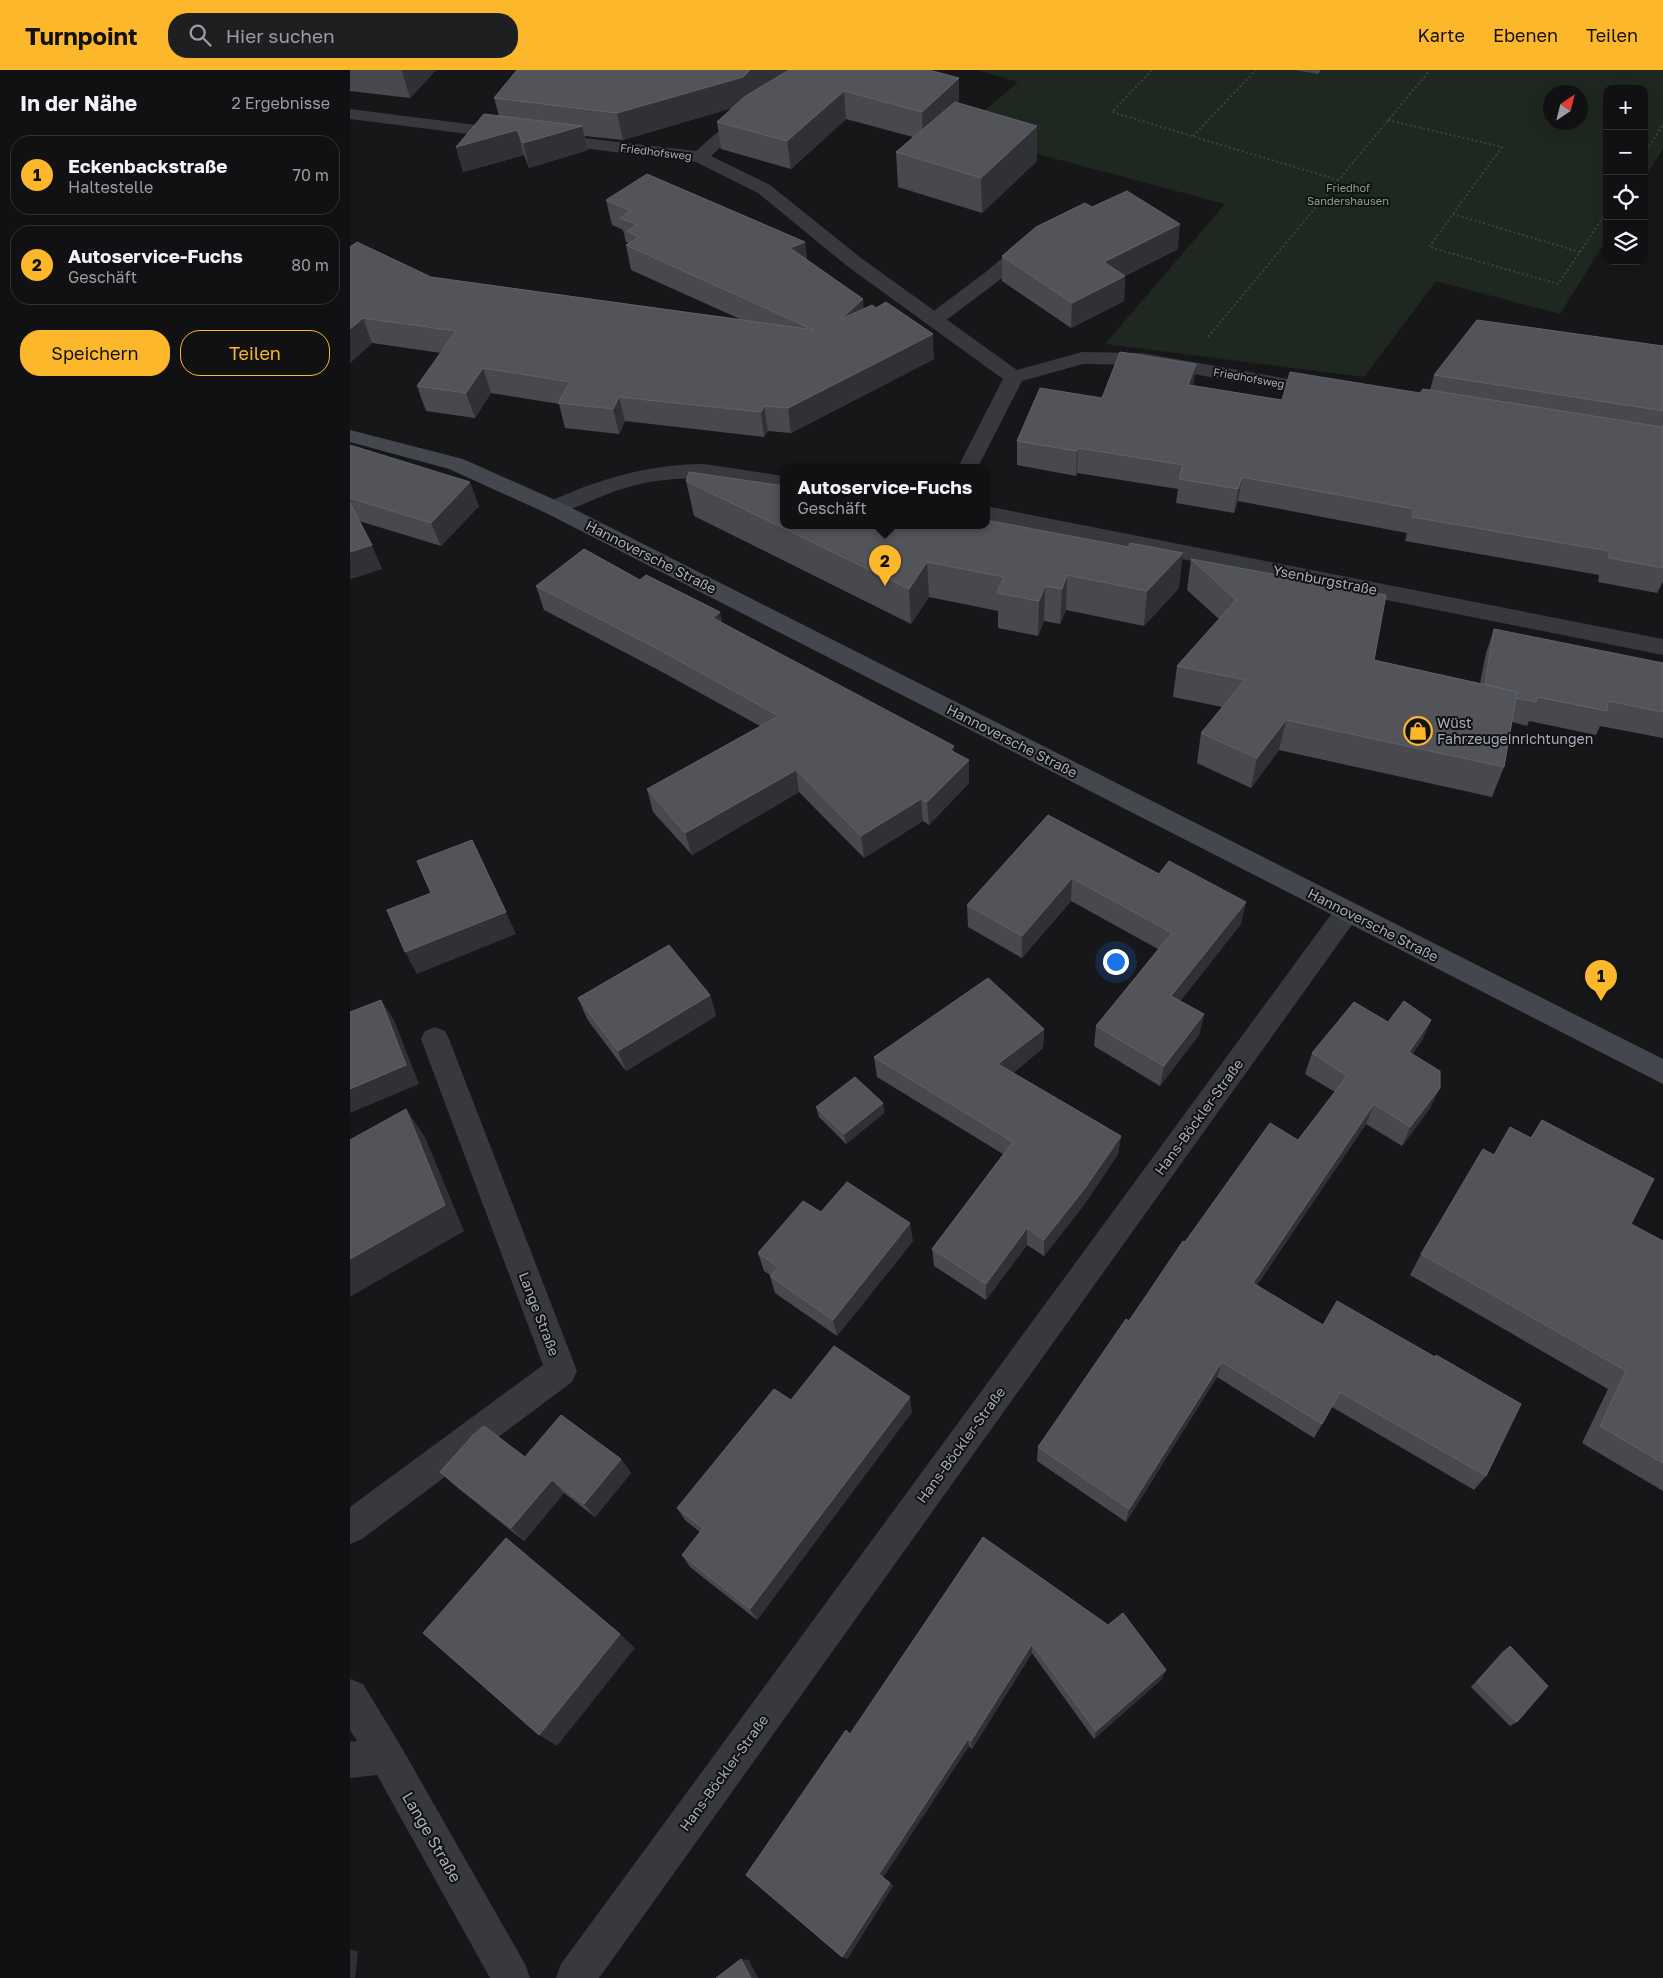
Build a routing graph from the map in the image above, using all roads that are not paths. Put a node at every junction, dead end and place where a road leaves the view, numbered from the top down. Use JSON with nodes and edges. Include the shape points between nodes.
{"nodes":[{"id":1,"x":798,"y":70,"type":"edge"},
{"id":2,"x":350,"y":114,"type":"edge"},
{"id":3,"x":700,"y":158,"type":"junction"},
{"id":4,"x":1035,"y":240,"type":"edge"},
{"id":5,"x":934,"y":320,"type":"junction"},
{"id":6,"x":1014,"y":378,"type":"junction"},
{"id":7,"x":1345,"y":394,"type":"edge"},
{"id":8,"x":350,"y":436,"type":"edge"},
{"id":9,"x":970,"y":464,"type":"edge"},
{"id":10,"x":780,"y":481,"type":"edge"},
{"id":11,"x":554,"y":508,"type":"junction"},
{"id":12,"x":990,"y":514,"type":"edge"},
{"id":13,"x":1663,"y":646,"type":"edge"},
{"id":14,"x":1348,"y":912,"type":"junction"},
{"id":15,"x":435,"y":1039,"type":"dead end"},
{"id":16,"x":1663,"y":1072,"type":"edge"},
{"id":17,"x":350,"y":1527,"type":"edge"},
{"id":18,"x":350,"y":1698,"type":"edge"},
{"id":19,"x":386,"y":1756,"type":"junction"},
{"id":20,"x":350,"y":1760,"type":"edge"},
{"id":21,"x":511,"y":1978,"type":"edge"},
{"id":22,"x":576,"y":1978,"type":"edge"}],
"edges":[{"from":1,"to":3,"type":"street"},
{"from":2,"to":3,"type":"street","name":"Friedhofsweg"},
{"from":3,"to":5,"type":"street","name":"Friedhofsweg","via":[[764,189],[854,262]]},
{"from":4,"to":5,"type":"street"},
{"from":5,"to":6,"type":"street","name":"Friedhofsweg"},
{"from":6,"to":7,"type":"street","name":"Friedhofsweg","via":[[1082,358],[1142,359]]},
{"from":6,"to":9,"type":"street"},
{"from":8,"to":11,"type":"main road","name":"Hannoversche Straße","via":[[456,464]]},
{"from":10,"to":11,"type":"street","via":[[694,470],[658,474],[599,489]]},
{"from":11,"to":14,"type":"main road","name":"Hannoversche Straße"},
{"from":12,"to":13,"type":"street","name":"Ysenburgstraße"},
{"from":14,"to":16,"type":"main road","name":"Hannoversche Straße"},
{"from":14,"to":22,"type":"street","name":"Hans-Böckler-Straße"},
{"from":15,"to":17,"type":"street","name":"Lange Straße","via":[[561,1371]]},
{"from":18,"to":19,"type":"street","name":"Lange Straße"},
{"from":19,"to":20,"type":"street"},
{"from":19,"to":21,"type":"street","name":"Lange Straße"}]}
